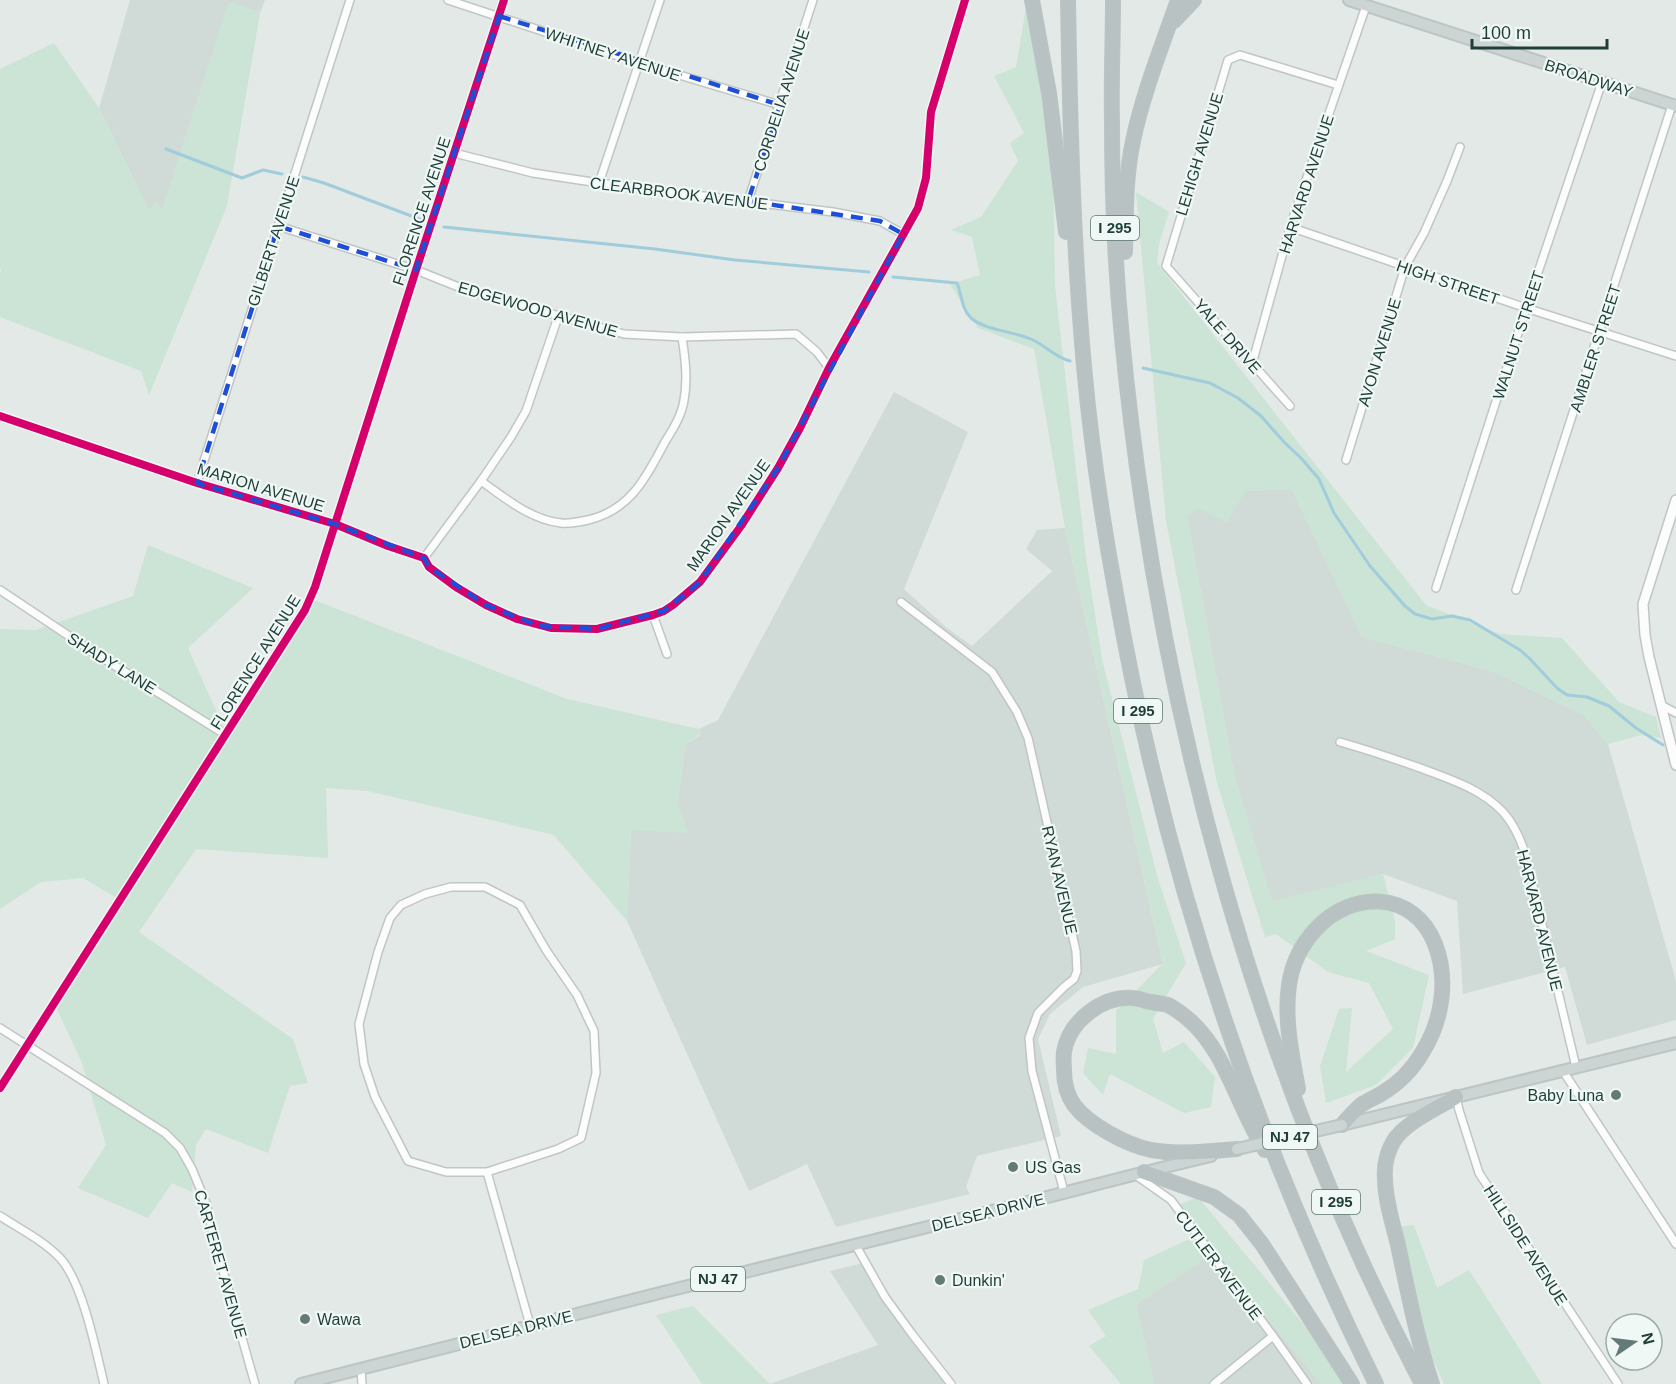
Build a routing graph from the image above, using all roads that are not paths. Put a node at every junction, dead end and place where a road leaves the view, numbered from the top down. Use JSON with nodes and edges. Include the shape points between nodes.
{"nodes":[{"id":1,"x":350,"y":0,"type":"edge"},
{"id":2,"x":448,"y":0,"type":"edge"},
{"id":3,"x":504,"y":0,"type":"edge"},
{"id":4,"x":660,"y":0,"type":"edge"},
{"id":5,"x":813,"y":0,"type":"edge"},
{"id":6,"x":965,"y":0,"type":"edge"},
{"id":7,"x":1032,"y":0,"type":"edge"},
{"id":8,"x":1068,"y":0,"type":"edge"},
{"id":9,"x":1113,"y":0,"type":"edge"},
{"id":10,"x":1178,"y":0,"type":"edge"},
{"id":11,"x":1194,"y":0,"type":"edge"},
{"id":12,"x":1341,"y":0,"type":"edge"},
{"id":13,"x":1349,"y":0,"type":"edge"},
{"id":14,"x":1366,"y":6,"type":"junction"},
{"id":15,"x":499,"y":16,"type":"junction"},
{"id":16,"x":1167,"y":33,"type":"junction"},
{"id":17,"x":639,"y":63,"type":"junction"},
{"id":18,"x":1602,"y":82,"type":"junction"},
{"id":19,"x":1338,"y":86,"type":"junction"},
{"id":20,"x":780,"y":105,"type":"junction"},
{"id":21,"x":1674,"y":106,"type":"edge"},
{"id":22,"x":1460,"y":147,"type":"dead end"},
{"id":23,"x":454,"y":153,"type":"junction"},
{"id":24,"x":599,"y":183,"type":"junction"},
{"id":25,"x":747,"y":201,"type":"junction"},
{"id":26,"x":278,"y":226,"type":"junction"},
{"id":27,"x":1290,"y":227,"type":"junction"},
{"id":28,"x":903,"y":234,"type":"junction"},
{"id":29,"x":1166,"y":266,"type":"joint"},
{"id":30,"x":1405,"y":267,"type":"junction"},
{"id":31,"x":416,"y":270,"type":"junction"},
{"id":32,"x":1526,"y":308,"type":"junction"},
{"id":33,"x":558,"y":317,"type":"junction"},
{"id":34,"x":1600,"y":332,"type":"junction"},
{"id":35,"x":1122,"y":335,"type":"junction"},
{"id":36,"x":682,"y":336,"type":"junction"},
{"id":37,"x":1676,"y":356,"type":"edge"},
{"id":38,"x":1252,"y":364,"type":"junction"},
{"id":39,"x":829,"y":368,"type":"junction"},
{"id":40,"x":1084,"y":368,"type":"junction"},
{"id":41,"x":1290,"y":406,"type":"dead end"},
{"id":42,"x":0,"y":416,"type":"edge"},
{"id":43,"x":1346,"y":460,"type":"dead end"},
{"id":44,"x":481,"y":481,"type":"junction"},
{"id":45,"x":197,"y":483,"type":"junction"},
{"id":46,"x":1676,"y":500,"type":"edge"},
{"id":47,"x":335,"y":524,"type":"junction"},
{"id":48,"x":424,"y":558,"type":"junction"},
{"id":49,"x":1436,"y":588,"type":"dead end"},
{"id":50,"x":0,"y":590,"type":"edge"},
{"id":51,"x":1516,"y":590,"type":"dead end"},
{"id":52,"x":901,"y":602,"type":"dead end"},
{"id":53,"x":653,"y":615,"type":"junction"},
{"id":54,"x":667,"y":654,"type":"dead end"},
{"id":55,"x":1661,"y":705,"type":"junction"},
{"id":56,"x":1676,"y":713,"type":"edge"},
{"id":57,"x":226,"y":735,"type":"junction"},
{"id":58,"x":1340,"y":742,"type":"dead end"},
{"id":59,"x":1676,"y":765,"type":"edge"},
{"id":60,"x":0,"y":1028,"type":"edge"},
{"id":61,"x":1676,"y":1043,"type":"edge"},
{"id":62,"x":27,"y":1045,"type":"junction"},
{"id":63,"x":1576,"y":1066,"type":"junction"},
{"id":64,"x":1563,"y":1071,"type":"junction"},
{"id":65,"x":0,"y":1088,"type":"edge"},
{"id":66,"x":1456,"y":1097,"type":"junction"},
{"id":67,"x":1342,"y":1125,"type":"junction"},
{"id":68,"x":1305,"y":1127,"type":"junction"},
{"id":69,"x":1237,"y":1149,"type":"junction"},
{"id":70,"x":1279,"y":1170,"type":"junction"},
{"id":71,"x":487,"y":1172,"type":"junction"},
{"id":72,"x":1139,"y":1173,"type":"junction"},
{"id":73,"x":1064,"y":1192,"type":"junction"},
{"id":74,"x":0,"y":1216,"type":"edge"},
{"id":75,"x":855,"y":1244,"type":"junction"},
{"id":76,"x":1676,"y":1244,"type":"edge"},
{"id":77,"x":530,"y":1325,"type":"junction"},
{"id":78,"x":1273,"y":1336,"type":"junction"},
{"id":79,"x":361,"y":1368,"type":"junction"},
{"id":80,"x":104,"y":1384,"type":"edge"},
{"id":81,"x":255,"y":1384,"type":"edge"},
{"id":82,"x":301,"y":1384,"type":"edge"},
{"id":83,"x":362,"y":1384,"type":"edge"},
{"id":84,"x":951,"y":1384,"type":"edge"},
{"id":85,"x":1214,"y":1384,"type":"edge"},
{"id":86,"x":1307,"y":1384,"type":"edge"},
{"id":87,"x":1352,"y":1384,"type":"edge"},
{"id":88,"x":1376,"y":1384,"type":"edge"},
{"id":89,"x":1422,"y":1384,"type":"edge"},
{"id":90,"x":1432,"y":1384,"type":"edge"},
{"id":91,"x":1618,"y":1384,"type":"edge"}],
"edges":[{"from":1,"to":26,"type":"street","name":"GILBERT AVENUE"},
{"from":2,"to":15,"type":"street","name":"WHITNEY AVENUE"},
{"from":3,"to":15,"type":"street","name":"FLORENCE AVENUE"},
{"from":4,"to":17,"type":"street"},
{"from":5,"to":20,"type":"street","name":"CORDELIA AVENUE"},
{"from":6,"to":28,"type":"street","name":"MARION AVENUE","via":[[931,112],[926,178],[918,208]]},
{"from":7,"to":40,"type":"highway","via":[[1049,93]]},
{"from":8,"to":40,"type":"highway","number":"I 295","via":[[1072,188]]},
{"from":9,"to":35,"type":"highway","number":"I 295","via":[[1114,204]]},
{"from":10,"to":16,"type":"highway"},
{"from":11,"to":16,"type":"highway"},
{"from":12,"to":14,"type":"main road","name":"BROADWAY"},
{"from":13,"to":14,"type":"main road","name":"BROADWAY"},
{"from":14,"to":18,"type":"main road","name":"BROADWAY"},
{"from":14,"to":19,"type":"street","name":"HARVARD AVENUE"},
{"from":15,"to":17,"type":"street","name":"WHITNEY AVENUE"},
{"from":15,"to":23,"type":"street","name":"FLORENCE AVENUE"},
{"from":16,"to":35,"type":"highway","via":[[1131,151]]},
{"from":17,"to":20,"type":"street","name":"WHITNEY AVENUE"},
{"from":17,"to":24,"type":"street"},
{"from":18,"to":21,"type":"main road","name":"BROADWAY"},
{"from":18,"to":32,"type":"street","name":"WALNUT STREET"},
{"from":19,"to":27,"type":"street","name":"HARVARD AVENUE"},
{"from":19,"to":29,"type":"street","name":"LEHIGH AVENUE","via":[[1245,57],[1227,60]]},
{"from":20,"to":25,"type":"street","name":"CORDELIA AVENUE"},
{"from":21,"to":34,"type":"street","name":"AMBLER STREET"},
{"from":22,"to":30,"type":"street","name":"AVON AVENUE","via":[[1448,181]]},
{"from":23,"to":24,"type":"street","name":"CLEARBROOK AVENUE","via":[[533,173]]},
{"from":23,"to":31,"type":"street","name":"FLORENCE AVENUE"},
{"from":24,"to":25,"type":"street","name":"CLEARBROOK AVENUE"},
{"from":25,"to":28,"type":"street","name":"CLEARBROOK AVENUE","via":[[880,221]]},
{"from":26,"to":31,"type":"street","name":"EDGEWOOD AVENUE"},
{"from":26,"to":45,"type":"street","name":"GILBERT AVENUE"},
{"from":27,"to":30,"type":"street","name":"HIGH STREET"},
{"from":27,"to":38,"type":"street","name":"HARVARD AVENUE"},
{"from":28,"to":39,"type":"street","name":"MARION AVENUE"},
{"from":29,"to":38,"type":"street","name":"YALE DRIVE"},
{"from":30,"to":32,"type":"street","name":"HIGH STREET"},
{"from":30,"to":43,"type":"street","name":"AVON AVENUE"},
{"from":31,"to":33,"type":"street","name":"EDGEWOOD AVENUE","via":[[466,290]]},
{"from":31,"to":47,"type":"street","name":"FLORENCE AVENUE"},
{"from":32,"to":34,"type":"street","name":"HIGH STREET"},
{"from":32,"to":49,"type":"street","name":"WALNUT STREET"},
{"from":33,"to":36,"type":"street","name":"EDGEWOOD AVENUE","via":[[624,334]]},
{"from":33,"to":44,"type":"street","via":[[526,411]]},
{"from":34,"to":37,"type":"street","name":"HIGH STREET"},
{"from":34,"to":51,"type":"street","name":"AMBLER STREET"},
{"from":35,"to":68,"type":"highway","number":"I 295","via":[[1145,531],[1179,711],[1243,949]]},
{"from":36,"to":39,"type":"street","name":"EDGEWOOD AVENUE","via":[[796,334]]},
{"from":36,"to":44,"type":"street","via":[[686,379],[680,413],[653,464],[618,508],[574,523],[551,521],[529,513]]},
{"from":38,"to":41,"type":"street","name":"YALE DRIVE"},
{"from":39,"to":53,"type":"street","name":"MARION AVENUE","via":[[778,468],[728,545],[700,582],[673,605]]},
{"from":40,"to":70,"type":"highway","number":"I 295","via":[[1112,573],[1148,754],[1207,967]]},
{"from":42,"to":45,"type":"street","name":"MARION AVENUE"},
{"from":44,"to":48,"type":"street"},
{"from":45,"to":47,"type":"street","name":"MARION AVENUE"},
{"from":46,"to":55,"type":"street","via":[[1643,604],[1645,635]]},
{"from":47,"to":48,"type":"street","name":"MARION AVENUE"},
{"from":47,"to":57,"type":"street","name":"FLORENCE AVENUE","via":[[305,610]]},
{"from":48,"to":53,"type":"street","name":"MARION AVENUE","via":[[429,567],[476,600],[539,626],[597,629]]},
{"from":50,"to":57,"type":"street","name":"SHADY LANE"},
{"from":52,"to":73,"type":"street","name":"RYAN AVENUE","via":[[992,672],[1028,738],[1076,951],[1074,979],[1038,1013],[1029,1038],[1032,1071]]},
{"from":53,"to":54,"type":"street"},
{"from":55,"to":56,"type":"street"},
{"from":55,"to":59,"type":"street"},
{"from":57,"to":62,"type":"street","name":"FLORENCE AVENUE"},
{"from":58,"to":63,"type":"street","name":"HARVARD AVENUE","via":[[1467,785],[1503,812],[1525,852]]},
{"from":60,"to":62,"type":"street","name":"CARTERET AVENUE"},
{"from":61,"to":63,"type":"main road","name":"DELSEA DRIVE","number":"NJ 47"},
{"from":62,"to":65,"type":"street","name":"FLORENCE AVENUE"},
{"from":62,"to":81,"type":"street","name":"CARTERET AVENUE","via":[[165,1133],[180,1148],[206,1203]]},
{"from":63,"to":64,"type":"main road","name":"DELSEA DRIVE","number":"NJ 47"},
{"from":64,"to":66,"type":"main road","name":"DELSEA DRIVE","number":"NJ 47"},
{"from":64,"to":76,"type":"street"},
{"from":66,"to":67,"type":"main road","name":"DELSEA DRIVE","number":"NJ 47"},
{"from":66,"to":90,"type":"highway","via":[[1400,1134],[1389,1152],[1384,1172]]},
{"from":66,"to":91,"type":"street","name":"HILLSIDE AVENUE","via":[[1479,1173]]},
{"from":67,"to":68,"type":"highway","via":[[1362,1104],[1383,1094],[1410,1071],[1430,1039],[1442,996],[1439,958],[1427,928],[1406,910],[1386,902],[1356,903],[1330,915],[1307,939],[1293,967],[1288,1033]]},
{"from":67,"to":69,"type":"main road","name":"DELSEA DRIVE","number":"NJ 47","bridge":true},
{"from":68,"to":89,"type":"highway","number":"I 295","via":[[1346,1226]]},
{"from":69,"to":70,"type":"highway","via":[[1182,1153],[1150,1149],[1121,1139],[1083,1115],[1073,1104],[1064,1074],[1069,1034],[1094,1008],[1107,1002],[1133,998],[1169,1006],[1205,1036],[1254,1134]]},
{"from":69,"to":72,"type":"main road","name":"DELSEA DRIVE","number":"NJ 47"},
{"from":70,"to":88,"type":"highway","number":"I 295"},
{"from":71,"to":71,"type":"street","via":[[581,1138],[596,1073],[594,1030],[578,995],[520,905],[485,887],[451,887],[401,906],[390,918],[359,1024],[364,1064],[375,1097],[408,1161],[446,1172]]},
{"from":71,"to":77,"type":"street"},
{"from":72,"to":73,"type":"main road","name":"DELSEA DRIVE","number":"NJ 47"},
{"from":72,"to":78,"type":"street","name":"CUTLER AVENUE","via":[[1170,1200]]},
{"from":72,"to":87,"type":"highway","via":[[1214,1197],[1233,1209],[1269,1253]]},
{"from":73,"to":75,"type":"main road","name":"DELSEA DRIVE","number":"NJ 47"},
{"from":74,"to":80,"type":"street","via":[[54,1252],[69,1269]]},
{"from":75,"to":77,"type":"main road","name":"DELSEA DRIVE","number":"NJ 47"},
{"from":75,"to":84,"type":"street","via":[[885,1297]]},
{"from":77,"to":79,"type":"main road","name":"DELSEA DRIVE","number":"NJ 47"},
{"from":78,"to":85,"type":"street"},
{"from":78,"to":86,"type":"street","name":"CUTLER AVENUE"},
{"from":79,"to":82,"type":"main road","name":"DELSEA DRIVE","number":"NJ 47"},
{"from":79,"to":83,"type":"street"}]}
